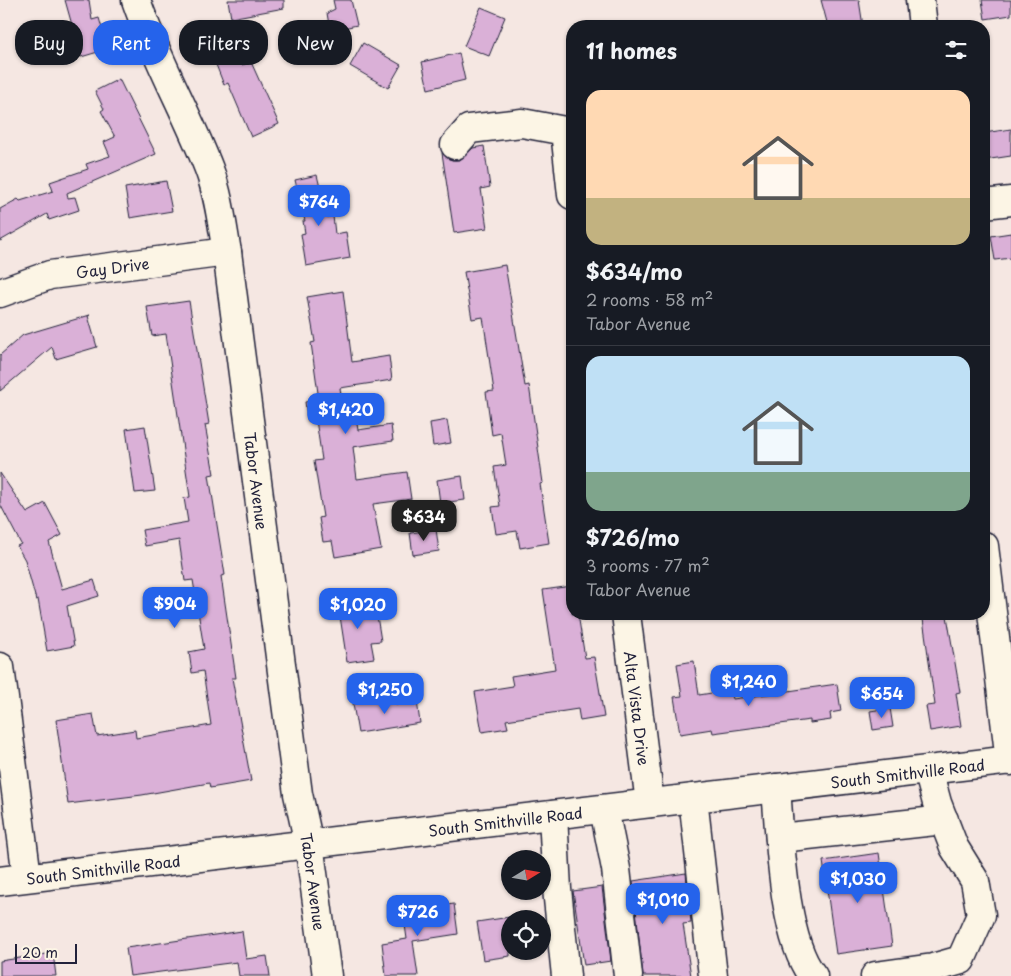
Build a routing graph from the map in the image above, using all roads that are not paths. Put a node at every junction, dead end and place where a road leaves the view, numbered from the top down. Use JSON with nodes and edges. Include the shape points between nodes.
{"nodes":[{"id":1,"x":136,"y":0,"type":"edge"},
{"id":2,"x":920,"y":0,"type":"edge"},
{"id":3,"x":922,"y":20,"type":"edge"},
{"id":4,"x":566,"y":140,"type":"edge"},
{"id":5,"x":455,"y":145,"type":"dead end"},
{"id":6,"x":1011,"y":201,"type":"edge"},
{"id":7,"x":990,"y":203,"type":"edge"},
{"id":8,"x":227,"y":252,"type":"junction"},
{"id":9,"x":0,"y":293,"type":"edge"},
{"id":10,"x":990,"y":595,"type":"edge"},
{"id":11,"x":627,"y":620,"type":"edge"},
{"id":12,"x":0,"y":667,"type":"edge"},
{"id":13,"x":1010,"y":760,"type":"edge"},
{"id":14,"x":928,"y":770,"type":"junction"},
{"id":15,"x":776,"y":788,"type":"junction"},
{"id":16,"x":693,"y":798,"type":"junction"},
{"id":17,"x":650,"y":803,"type":"junction"},
{"id":18,"x":604,"y":809,"type":"junction"},
{"id":19,"x":553,"y":815,"type":"junction"},
{"id":20,"x":944,"y":820,"type":"junction"},
{"id":21,"x":780,"y":838,"type":"junction"},
{"id":22,"x":309,"y":844,"type":"junction"},
{"id":23,"x":27,"y":877,"type":"junction"},
{"id":24,"x":0,"y":880,"type":"edge"},
{"id":25,"x":326,"y":976,"type":"edge"},
{"id":26,"x":566,"y":976,"type":"edge"},
{"id":27,"x":628,"y":976,"type":"edge"},
{"id":28,"x":713,"y":976,"type":"edge"},
{"id":29,"x":814,"y":976,"type":"edge"},
{"id":30,"x":874,"y":976,"type":"edge"}],
"edges":[{"from":1,"to":8,"type":"street","name":"Tabor Avenue","via":[[148,38],[210,170]]},
{"from":2,"to":3,"type":"street"},
{"from":4,"to":5,"type":"street","via":[[565,131],[522,123],[469,129]]},
{"from":6,"to":7,"type":"street"},
{"from":8,"to":9,"type":"street","name":"Gay Drive","via":[[50,275]]},
{"from":8,"to":22,"type":"street","name":"Tabor Avenue","via":[[298,794]]},
{"from":10,"to":13,"type":"street"},
{"from":11,"to":17,"type":"street","name":"Alta Vista Drive"},
{"from":12,"to":23,"type":"street"},
{"from":13,"to":14,"type":"street","name":"South Smithville Road"},
{"from":14,"to":15,"type":"street","name":"South Smithville Road"},
{"from":14,"to":20,"type":"street"},
{"from":15,"to":16,"type":"street","name":"South Smithville Road"},
{"from":15,"to":21,"type":"street"},
{"from":16,"to":17,"type":"street","name":"South Smithville Road"},
{"from":16,"to":28,"type":"street"},
{"from":17,"to":18,"type":"street","name":"South Smithville Road"},
{"from":18,"to":19,"type":"street","name":"South Smithville Road"},
{"from":18,"to":27,"type":"street","via":[[618,878]]},
{"from":19,"to":22,"type":"street","name":"South Smithville Road"},
{"from":19,"to":26,"type":"street"},
{"from":20,"to":21,"type":"street"},
{"from":20,"to":30,"type":"street","via":[[954,847],[975,882],[981,915],[961,960],[933,968]]},
{"from":21,"to":29,"type":"street","via":[[782,870],[796,948]]},
{"from":22,"to":23,"type":"street","name":"South Smithville Road"},
{"from":22,"to":25,"type":"street","name":"Tabor Avenue"},
{"from":23,"to":24,"type":"street","name":"South Smithville Road"}]}
